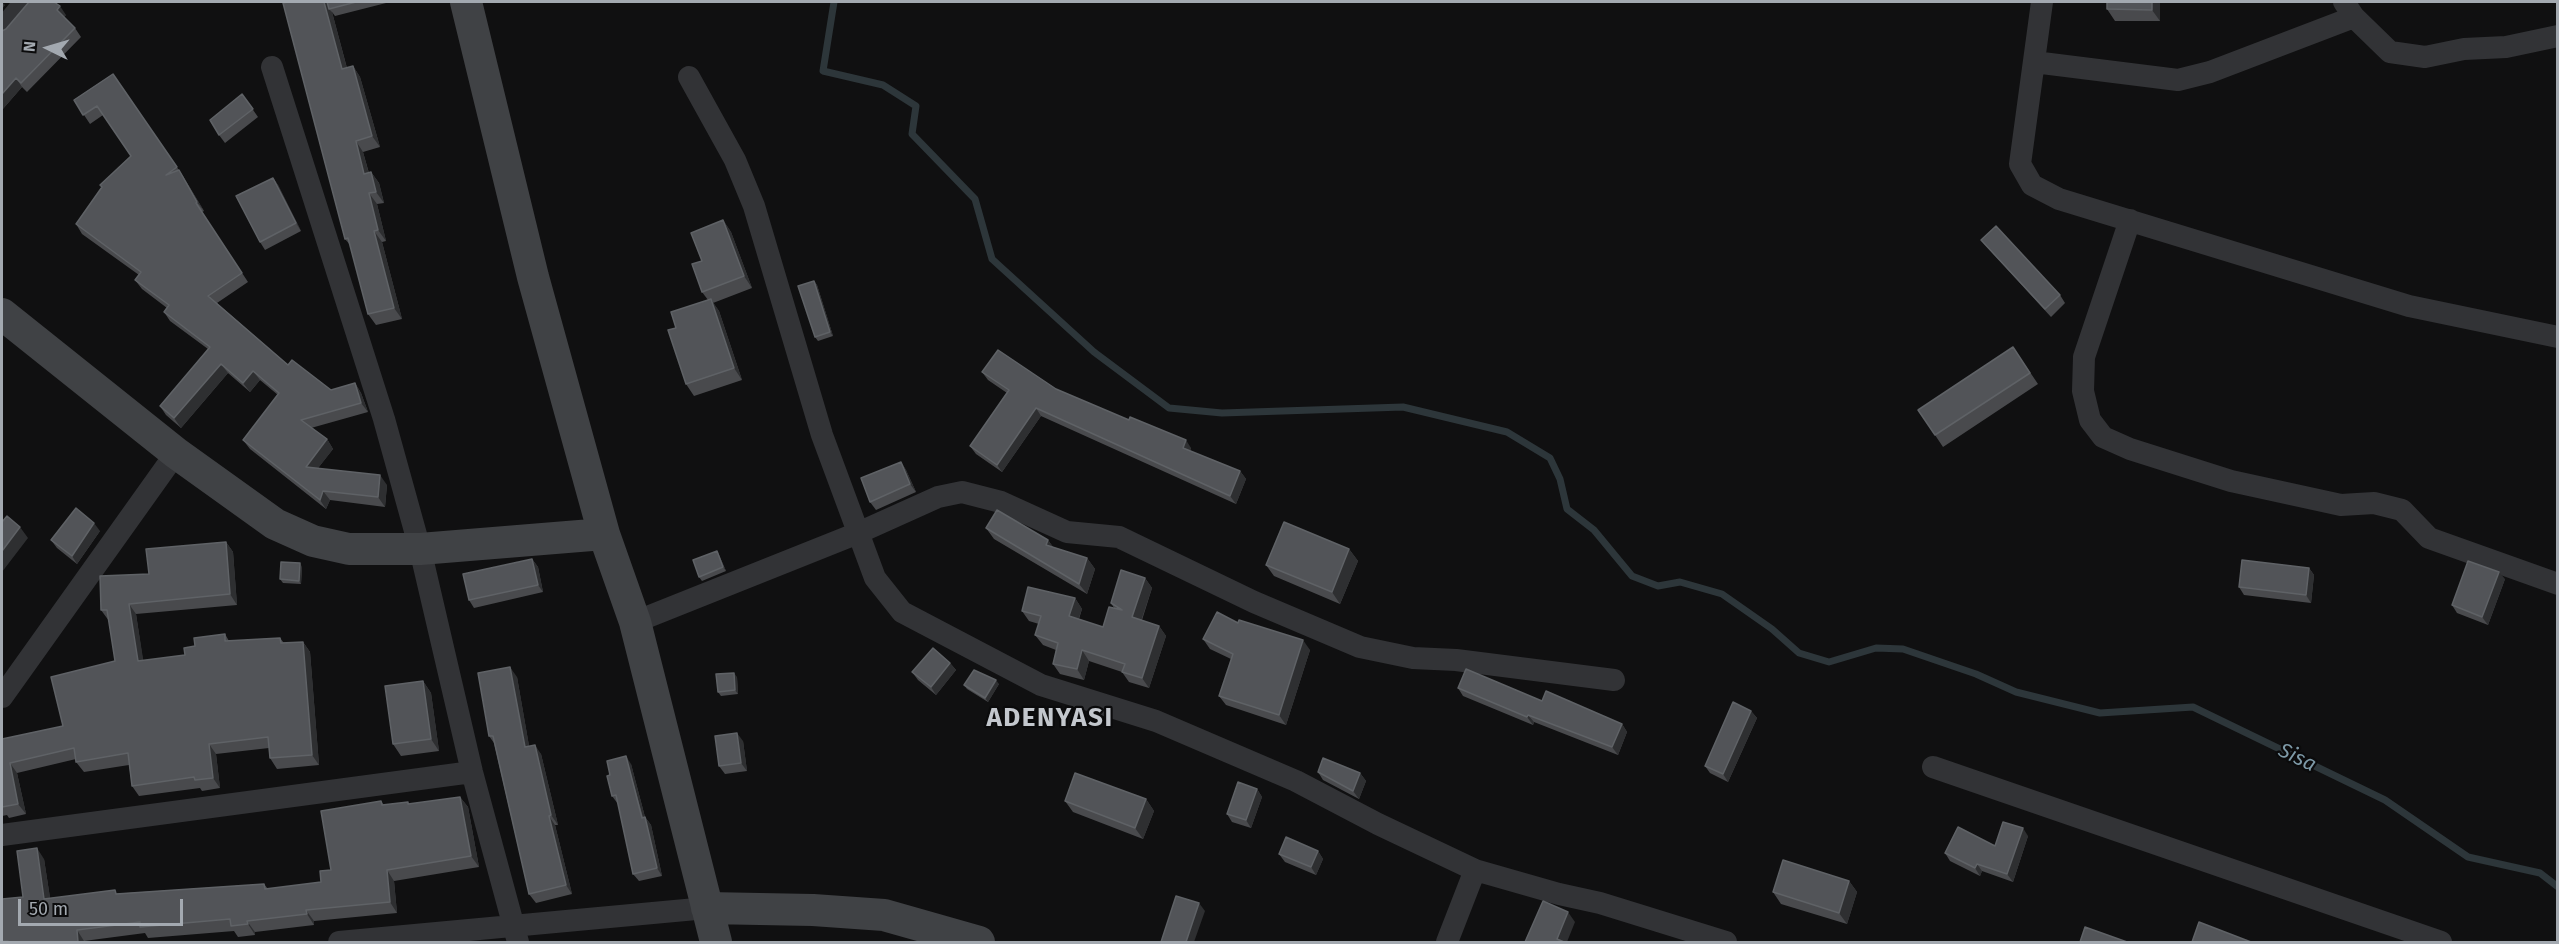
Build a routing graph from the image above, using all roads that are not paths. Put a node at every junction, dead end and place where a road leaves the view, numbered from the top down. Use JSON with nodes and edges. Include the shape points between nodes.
{"nodes":[{"id":1,"x":25,"y":2,"type":"edge"},
{"id":2,"x":466,"y":2,"type":"edge"},
{"id":3,"x":2042,"y":2,"type":"edge"},
{"id":4,"x":2349,"y":9,"type":"edge"},
{"id":5,"x":2,"y":30,"type":"edge"},
{"id":6,"x":2558,"y":36,"type":"edge"},
{"id":7,"x":2034,"y":62,"type":"junction"},
{"id":8,"x":272,"y":67,"type":"dead end"},
{"id":9,"x":689,"y":77,"type":"dead end"},
{"id":10,"x":2130,"y":220,"type":"junction"},
{"id":11,"x":2,"y":314,"type":"edge"},
{"id":12,"x":2558,"y":337,"type":"edge"},
{"id":13,"x":176,"y":453,"type":"junction"},
{"id":14,"x":858,"y":533,"type":"junction"},
{"id":15,"x":604,"y":534,"type":"junction"},
{"id":16,"x":420,"y":549,"type":"junction"},
{"id":17,"x":2558,"y":584,"type":"edge"},
{"id":18,"x":635,"y":622,"type":"junction"},
{"id":19,"x":1614,"y":680,"type":"dead end"},
{"id":20,"x":2,"y":697,"type":"edge"},
{"id":21,"x":1933,"y":767,"type":"dead end"},
{"id":22,"x":472,"y":772,"type":"junction"},
{"id":23,"x":2,"y":835,"type":"edge"},
{"id":24,"x":1474,"y":870,"type":"junction"},
{"id":25,"x":706,"y":908,"type":"junction"},
{"id":26,"x":516,"y":934,"type":"edge"},
{"id":27,"x":925,"y":934,"type":"edge"},
{"id":28,"x":339,"y":942,"type":"edge"},
{"id":29,"x":716,"y":942,"type":"edge"},
{"id":30,"x":979,"y":942,"type":"edge"},
{"id":31,"x":1447,"y":942,"type":"edge"},
{"id":32,"x":1726,"y":942,"type":"edge"},
{"id":33,"x":2441,"y":942,"type":"edge"}],
"edges":[{"from":1,"to":5,"type":"street"},
{"from":2,"to":15,"type":"street","via":[[533,278]]},
{"from":3,"to":7,"type":"street"},
{"from":4,"to":6,"type":"street","via":[[2390,52],[2425,57]]},
{"from":4,"to":7,"type":"street","via":[[2210,72],[2178,80]]},
{"from":7,"to":10,"type":"street","via":[[2020,164],[2032,184],[2059,199]]},
{"from":8,"to":16,"type":"street","via":[[384,420]]},
{"from":9,"to":14,"type":"street","via":[[735,160],[754,206],[822,435]]},
{"from":10,"to":12,"type":"street","via":[[2409,306]]},
{"from":10,"to":17,"type":"street","via":[[2084,357],[2083,391],[2090,420],[2103,437],[2230,481],[2341,505],[2374,503],[2402,510],[2429,538]]},
{"from":11,"to":13,"type":"street"},
{"from":13,"to":16,"type":"street","via":[[275,524],[313,541],[348,549]]},
{"from":13,"to":20,"type":"street"},
{"from":14,"to":18,"type":"street"},
{"from":14,"to":19,"type":"street","via":[[938,497],[962,492],[1001,502],[1067,532],[1119,537],[1254,603],[1360,647],[1413,658]]},
{"from":14,"to":24,"type":"street","via":[[875,578],[902,612],[1041,685],[1156,721],[1296,781]]},
{"from":15,"to":16,"type":"street"},
{"from":15,"to":18,"type":"street"},
{"from":16,"to":22,"type":"street"},
{"from":18,"to":25,"type":"street"},
{"from":21,"to":33,"type":"street"},
{"from":22,"to":23,"type":"street"},
{"from":22,"to":26,"type":"street"},
{"from":24,"to":31,"type":"street"},
{"from":24,"to":32,"type":"street"},
{"from":25,"to":26,"type":"street"},
{"from":25,"to":27,"type":"street","via":[[884,915]]},
{"from":25,"to":29,"type":"street"},
{"from":26,"to":28,"type":"street"},
{"from":27,"to":30,"type":"street"}]}
